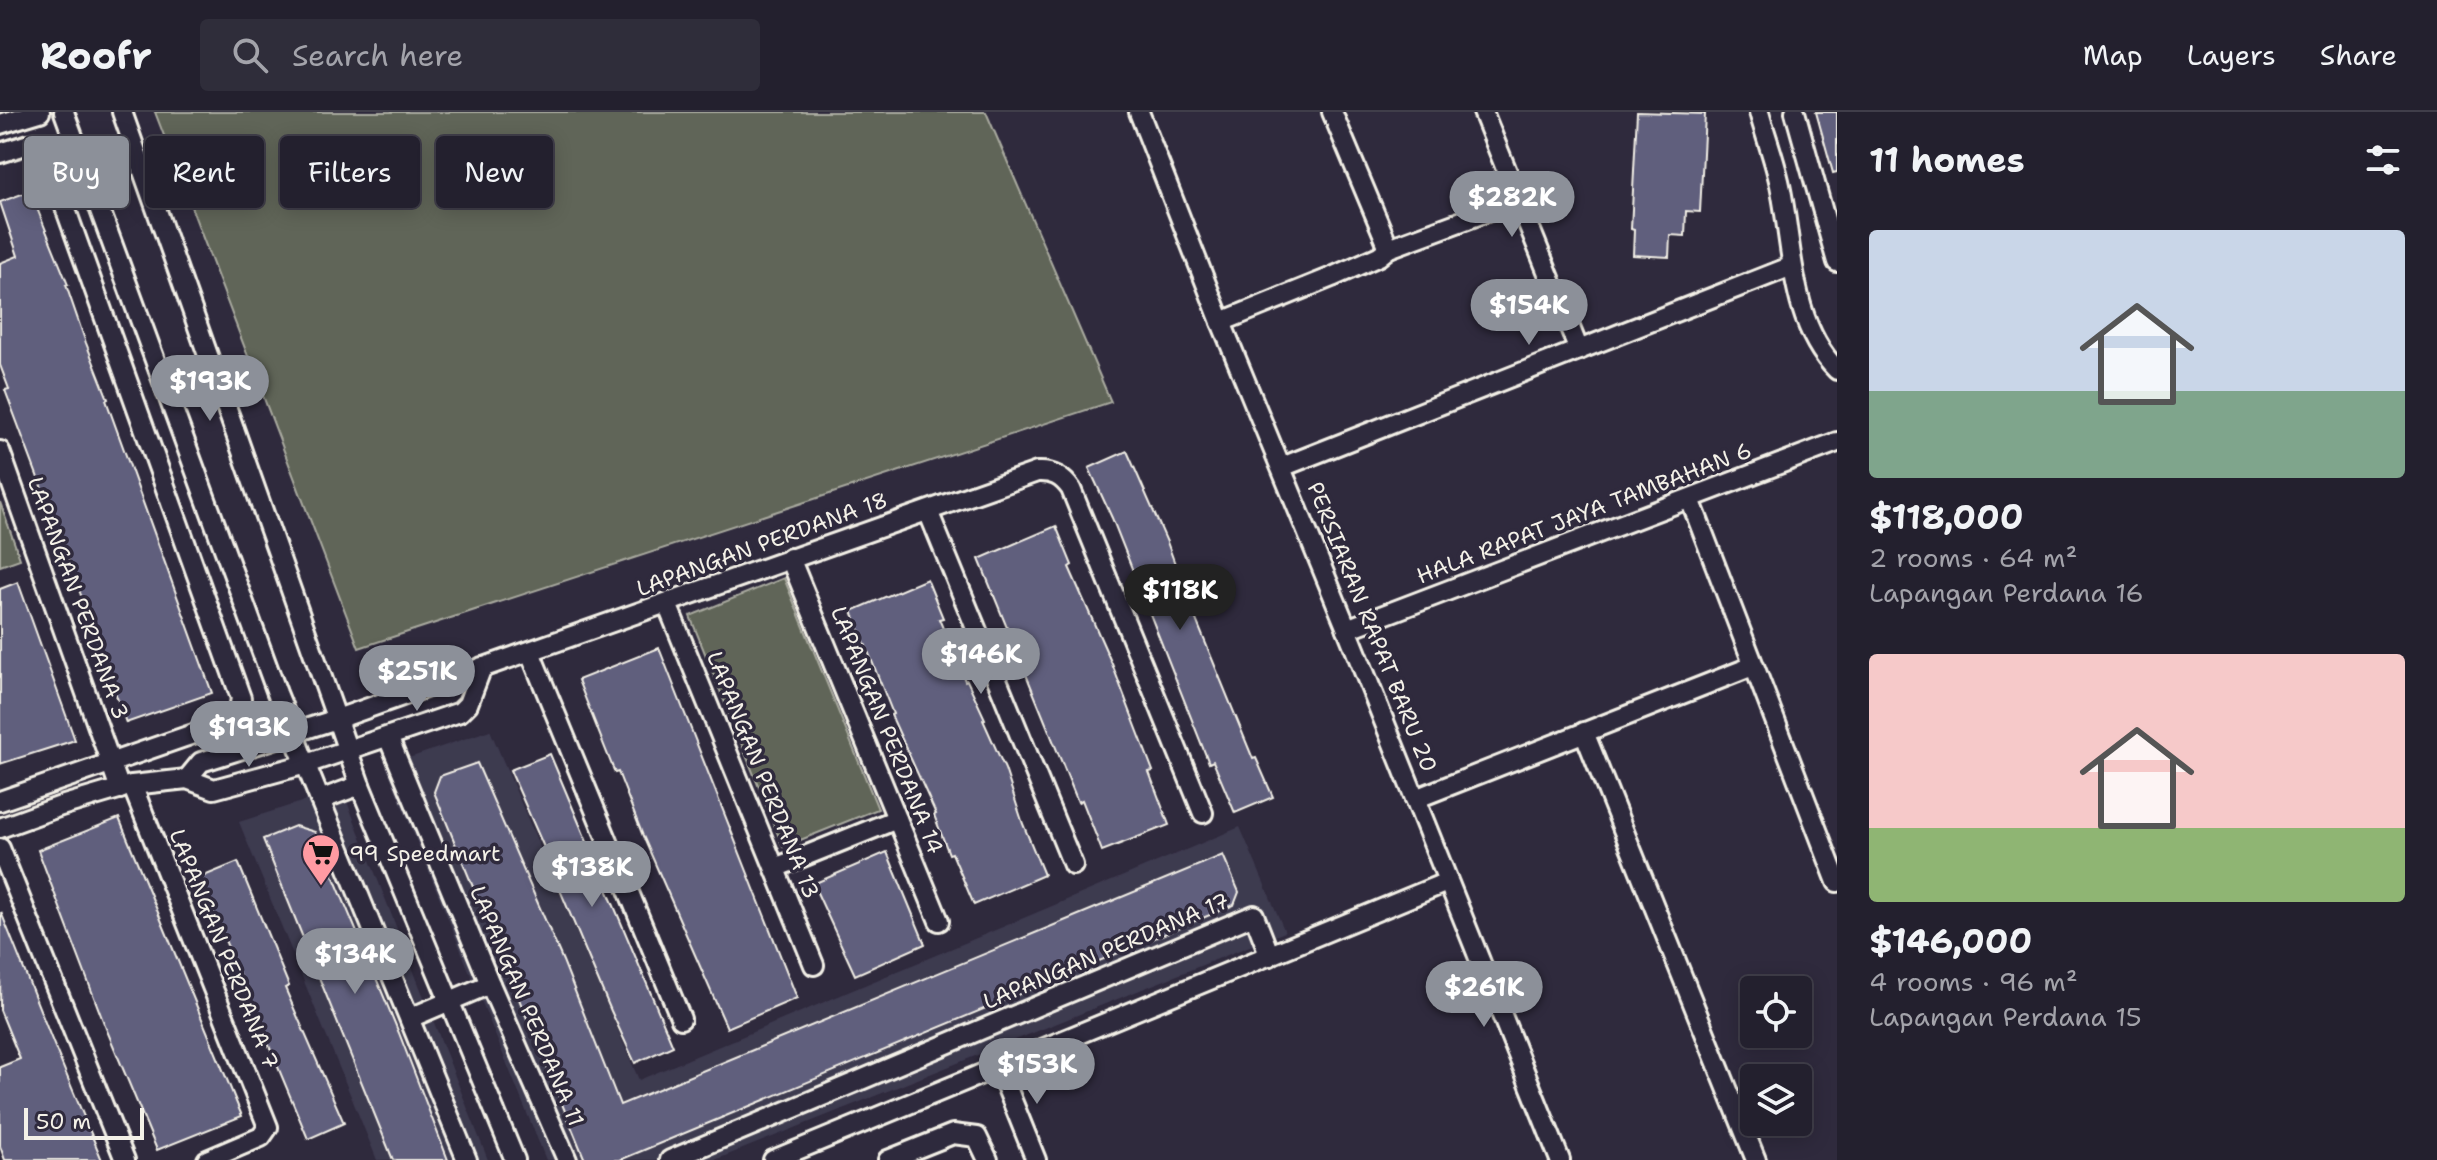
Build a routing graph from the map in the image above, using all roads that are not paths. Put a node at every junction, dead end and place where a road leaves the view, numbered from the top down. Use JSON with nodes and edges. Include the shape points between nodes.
{"nodes":[{"id":1,"x":40,"y":112,"type":"edge"},
{"id":2,"x":64,"y":112,"type":"edge"},
{"id":3,"x":122,"y":112,"type":"edge"},
{"id":4,"x":1139,"y":112,"type":"edge"},
{"id":5,"x":1332,"y":112,"type":"edge"},
{"id":6,"x":1483,"y":112,"type":"edge"},
{"id":7,"x":1759,"y":112,"type":"edge"},
{"id":8,"x":1795,"y":112,"type":"edge"},
{"id":9,"x":0,"y":124,"type":"edge"},
{"id":10,"x":0,"y":153,"type":"edge"},
{"id":11,"x":1519,"y":200,"type":"junction"},
{"id":12,"x":1389,"y":248,"type":"junction"},
{"id":13,"x":1837,"y":262,"type":"edge"},
{"id":14,"x":1792,"y":266,"type":"junction"},
{"id":15,"x":1221,"y":322,"type":"junction"},
{"id":16,"x":1579,"y":350,"type":"junction"},
{"id":17,"x":1837,"y":370,"type":"edge"},
{"id":18,"x":1837,"y":442,"type":"edge"},
{"id":19,"x":0,"y":451,"type":"edge"},
{"id":20,"x":1282,"y":467,"type":"junction"},
{"id":21,"x":1690,"y":499,"type":"junction"},
{"id":22,"x":928,"y":511,"type":"junction"},
{"id":23,"x":790,"y":558,"type":"junction"},
{"id":24,"x":667,"y":604,"type":"junction"},
{"id":25,"x":1347,"y":629,"type":"junction"},
{"id":26,"x":530,"y":652,"type":"junction"},
{"id":27,"x":1753,"y":666,"type":"junction"},
{"id":28,"x":482,"y":667,"type":"junction"},
{"id":29,"x":337,"y":719,"type":"junction"},
{"id":30,"x":1584,"y":732,"type":"junction"},
{"id":31,"x":294,"y":734,"type":"junction"},
{"id":32,"x":388,"y":737,"type":"junction"},
{"id":33,"x":347,"y":751,"type":"junction"},
{"id":34,"x":110,"y":762,"type":"junction"},
{"id":35,"x":306,"y":764,"type":"junction"},
{"id":36,"x":187,"y":779,"type":"junction"},
{"id":37,"x":360,"y":785,"type":"junction"},
{"id":38,"x":126,"y":787,"type":"junction"},
{"id":39,"x":1415,"y":799,"type":"junction"},
{"id":40,"x":320,"y":800,"type":"junction"},
{"id":41,"x":0,"y":801,"type":"edge"},
{"id":42,"x":1203,"y":813,"type":"dead end"},
{"id":43,"x":897,"y":819,"type":"junction"},
{"id":44,"x":0,"y":828,"type":"edge"},
{"id":45,"x":0,"y":848,"type":"edge"},
{"id":46,"x":1073,"y":865,"type":"dead end"},
{"id":47,"x":775,"y":868,"type":"junction"},
{"id":48,"x":1447,"y":882,"type":"junction"},
{"id":49,"x":1837,"y":882,"type":"edge"},
{"id":50,"x":939,"y":921,"type":"dead end"},
{"id":51,"x":1270,"y":956,"type":"junction"},
{"id":52,"x":814,"y":965,"type":"dead end"},
{"id":53,"x":490,"y":984,"type":"junction"},
{"id":54,"x":449,"y":1003,"type":"junction"},
{"id":55,"x":410,"y":1018,"type":"junction"},
{"id":56,"x":681,"y":1019,"type":"dead end"},
{"id":57,"x":999,"y":1068,"type":"junction"},
{"id":58,"x":125,"y":1160,"type":"edge"},
{"id":59,"x":207,"y":1160,"type":"edge"},
{"id":60,"x":467,"y":1160,"type":"edge"},
{"id":61,"x":515,"y":1160,"type":"edge"},
{"id":62,"x":567,"y":1160,"type":"edge"},
{"id":63,"x":670,"y":1160,"type":"edge"},
{"id":64,"x":773,"y":1160,"type":"edge"},
{"id":65,"x":888,"y":1160,"type":"edge"},
{"id":66,"x":988,"y":1160,"type":"edge"},
{"id":67,"x":1036,"y":1160,"type":"edge"},
{"id":68,"x":1560,"y":1160,"type":"edge"},
{"id":69,"x":1756,"y":1160,"type":"edge"}],
"edges":[{"from":1,"to":9,"type":"street"},
{"from":2,"to":31,"type":"street"},
{"from":3,"to":29,"type":"street"},
{"from":4,"to":15,"type":"street","name":"PERSIARAN RAPAT BARU 20"},
{"from":5,"to":12,"type":"street"},
{"from":6,"to":11,"type":"street"},
{"from":7,"to":14,"type":"street","via":[[1781,190]]},
{"from":8,"to":13,"type":"street"},
{"from":10,"to":34,"type":"street","via":[[40,145],[241,698],[239,710],[225,723]]},
{"from":11,"to":12,"type":"street"},
{"from":11,"to":16,"type":"street"},
{"from":12,"to":15,"type":"street"},
{"from":14,"to":16,"type":"street"},
{"from":14,"to":17,"type":"street","via":[[1812,336]]},
{"from":15,"to":20,"type":"street","name":"PERSIARAN RAPAT BARU 20"},
{"from":16,"to":20,"type":"street"},
{"from":18,"to":21,"type":"street","name":"HALA RAPAT JAYA TAMBAHAN 6"},
{"from":19,"to":34,"type":"street","name":"LAPANGAN PERDANA 3"},
{"from":20,"to":25,"type":"street","name":"PERSIARAN RAPAT BARU 20"},
{"from":21,"to":25,"type":"street","name":"HALA RAPAT JAYA TAMBAHAN 6"},
{"from":21,"to":27,"type":"street"},
{"from":22,"to":23,"type":"street","name":"LAPANGAN PERDANA 18"},
{"from":22,"to":42,"type":"street","name":"LAPANGAN PERDANA 18","via":[[1037,472],[1058,475],[1071,489]]},
{"from":22,"to":46,"type":"street"},
{"from":23,"to":24,"type":"street","name":"LAPANGAN PERDANA 18"},
{"from":23,"to":43,"type":"street","name":"LAPANGAN PERDANA 14"},
{"from":24,"to":26,"type":"street","name":"LAPANGAN PERDANA 18"},
{"from":24,"to":47,"type":"street","name":"LAPANGAN PERDANA 13"},
{"from":25,"to":39,"type":"street","name":"PERSIARAN RAPAT BARU 20"},
{"from":26,"to":28,"type":"street","name":"LAPANGAN PERDANA 18"},
{"from":26,"to":56,"type":"street"},
{"from":27,"to":30,"type":"street"},
{"from":27,"to":49,"type":"street"},
{"from":28,"to":29,"type":"street","name":"LAPANGAN PERDANA 18"},
{"from":28,"to":32,"type":"street","via":[[460,712]]},
{"from":29,"to":31,"type":"street","name":"LAPANGAN PERDANA 18"},
{"from":29,"to":33,"type":"street"},
{"from":30,"to":39,"type":"street"},
{"from":30,"to":69,"type":"street"},
{"from":31,"to":35,"type":"street"},
{"from":31,"to":36,"type":"street","name":"LAPANGAN PERDANA 18","via":[[201,762]]},
{"from":32,"to":33,"type":"street"},
{"from":32,"to":53,"type":"street","name":"LAPANGAN PERDANA 11"},
{"from":33,"to":35,"type":"street"},
{"from":33,"to":37,"type":"street"},
{"from":34,"to":38,"type":"street","name":"LAPANGAN PERDANA 3"},
{"from":34,"to":41,"type":"street"},
{"from":35,"to":36,"type":"street","via":[[214,789]]},
{"from":35,"to":40,"type":"street"},
{"from":36,"to":38,"type":"street"},
{"from":37,"to":40,"type":"street"},
{"from":37,"to":54,"type":"street"},
{"from":38,"to":44,"type":"street"},
{"from":38,"to":59,"type":"street","name":"LAPANGAN PERDANA 7","via":[[262,1108],[267,1131]]},
{"from":39,"to":48,"type":"street","name":"PERSIARAN RAPAT BARU 20"},
{"from":40,"to":55,"type":"street"},
{"from":43,"to":47,"type":"street"},
{"from":43,"to":50,"type":"street","name":"LAPANGAN PERDANA 14"},
{"from":45,"to":58,"type":"street"},
{"from":47,"to":52,"type":"street","name":"LAPANGAN PERDANA 13"},
{"from":48,"to":51,"type":"street"},
{"from":48,"to":68,"type":"street","name":"PERSIARAN RAPAT BARU 20"},
{"from":51,"to":57,"type":"street"},
{"from":51,"to":63,"type":"street","name":"LAPANGAN PERDANA 17","via":[[1254,915]]},
{"from":53,"to":54,"type":"street"},
{"from":53,"to":62,"type":"street","name":"LAPANGAN PERDANA 11"},
{"from":54,"to":55,"type":"street"},
{"from":54,"to":61,"type":"street"},
{"from":55,"to":60,"type":"street"},
{"from":57,"to":64,"type":"street"},
{"from":57,"to":67,"type":"street"},
{"from":65,"to":66,"type":"street","via":[[953,1134],[977,1137]]}]}
